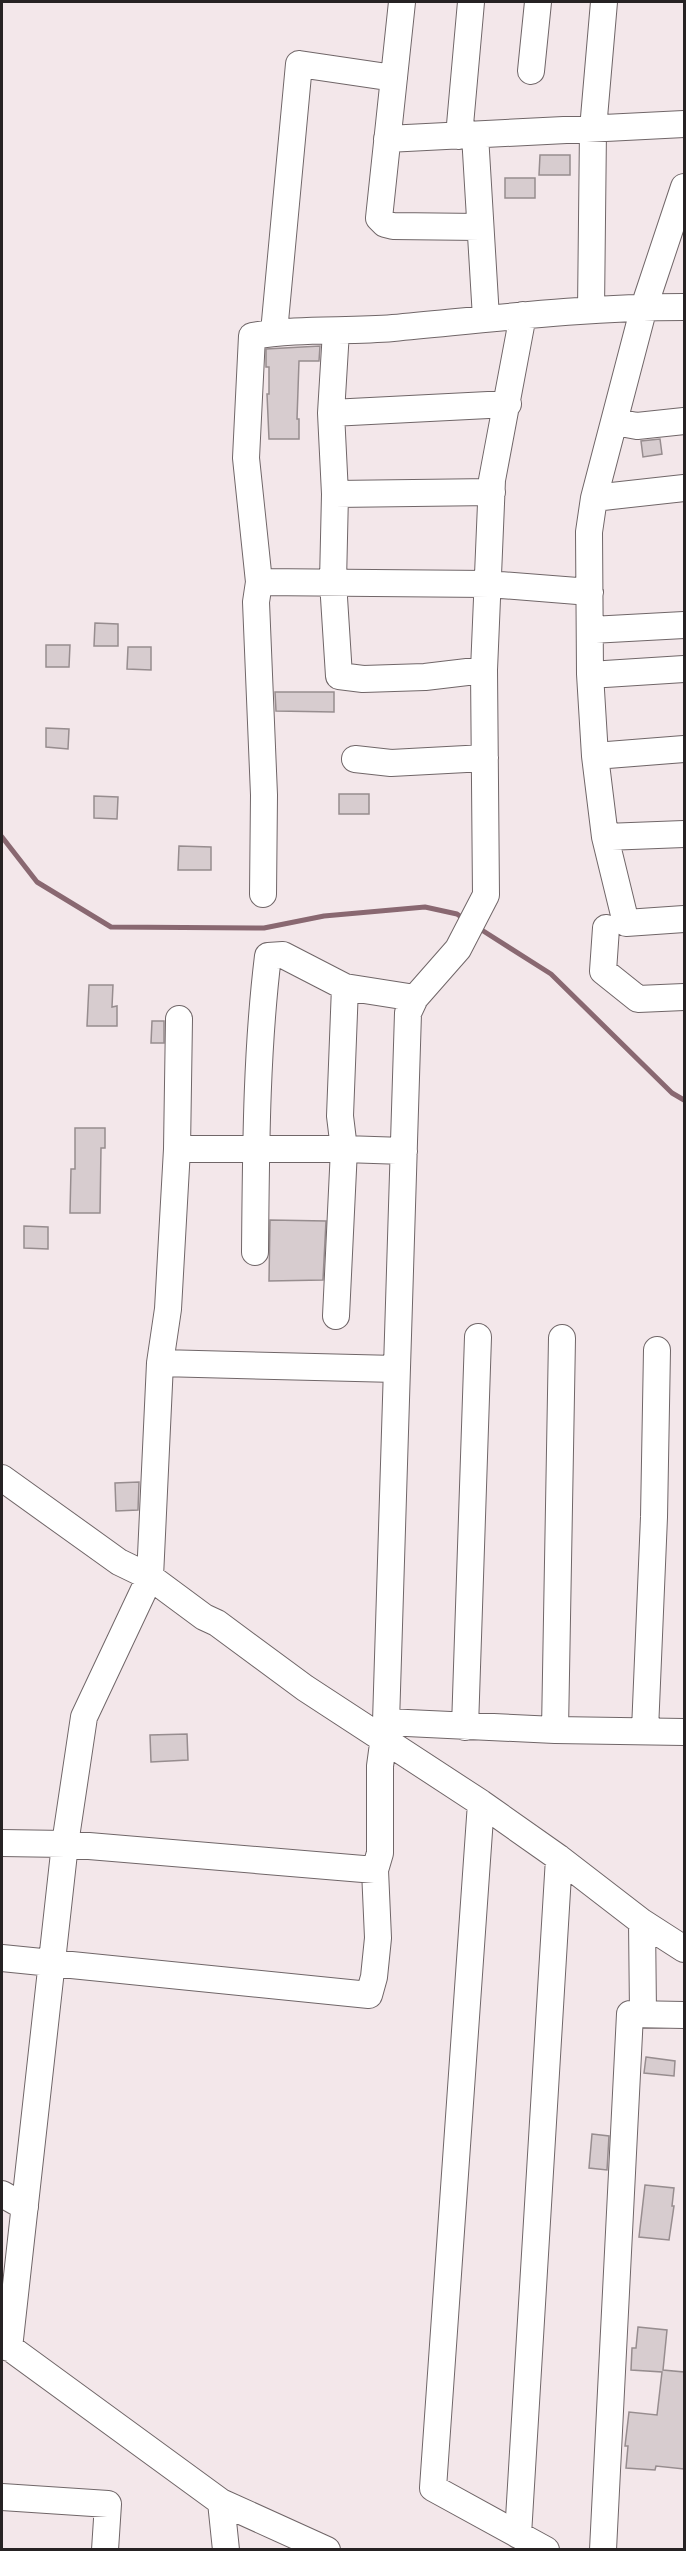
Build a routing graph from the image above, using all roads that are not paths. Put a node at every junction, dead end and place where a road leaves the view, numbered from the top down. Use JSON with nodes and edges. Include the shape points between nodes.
{"nodes":[{"id":1,"x":402,"y":2,"type":"edge"},
{"id":2,"x":471,"y":2,"type":"edge"},
{"id":3,"x":538,"y":2,"type":"edge"},
{"id":4,"x":604,"y":2,"type":"edge"},
{"id":5,"x":531,"y":71,"type":"dead end"},
{"id":6,"x":394,"y":78,"type":"junction"},
{"id":7,"x":684,"y":124,"type":"edge"},
{"id":8,"x":593,"y":129,"type":"junction"},
{"id":9,"x":467,"y":135,"type":"junction"},
{"id":10,"x":387,"y":139,"type":"junction"},
{"id":11,"x":684,"y":187,"type":"edge"},
{"id":12,"x":480,"y":227,"type":"junction"},
{"id":13,"x":644,"y":307,"type":"junction"},
{"id":14,"x":684,"y":307,"type":"edge"},
{"id":15,"x":591,"y":310,"type":"junction"},
{"id":16,"x":523,"y":315,"type":"junction"},
{"id":17,"x":486,"y":318,"type":"junction"},
{"id":18,"x":336,"y":331,"type":"junction"},
{"id":19,"x":274,"y":333,"type":"junction"},
{"id":20,"x":508,"y":404,"type":"junction"},
{"id":21,"x":331,"y":413,"type":"junction"},
{"id":22,"x":684,"y":421,"type":"edge"},
{"id":23,"x":615,"y":422,"type":"junction"},
{"id":24,"x":684,"y":488,"type":"edge"},
{"id":25,"x":492,"y":492,"type":"junction"},
{"id":26,"x":335,"y":494,"type":"junction"},
{"id":27,"x":594,"y":498,"type":"junction"},
{"id":28,"x":259,"y":582,"type":"junction"},
{"id":29,"x":333,"y":582,"type":"junction"},
{"id":30,"x":488,"y":584,"type":"junction"},
{"id":31,"x":590,"y":592,"type":"junction"},
{"id":32,"x":684,"y":625,"type":"edge"},
{"id":33,"x":591,"y":630,"type":"junction"},
{"id":34,"x":684,"y":669,"type":"edge"},
{"id":35,"x":484,"y":670,"type":"junction"},
{"id":36,"x":605,"y":674,"type":"dead end"},
{"id":37,"x":684,"y":749,"type":"edge"},
{"id":38,"x":595,"y":756,"type":"junction"},
{"id":39,"x":485,"y":758,"type":"junction"},
{"id":40,"x":355,"y":759,"type":"dead end"},
{"id":41,"x":684,"y":834,"type":"edge"},
{"id":42,"x":605,"y":837,"type":"junction"},
{"id":43,"x":262,"y":894,"type":"dead end"},
{"id":44,"x":684,"y":919,"type":"edge"},
{"id":45,"x":606,"y":928,"type":"dead end"},
{"id":46,"x":345,"y":987,"type":"junction"},
{"id":47,"x":684,"y":997,"type":"edge"},
{"id":48,"x":415,"y":998,"type":"junction"},
{"id":49,"x":178,"y":1019,"type":"dead end"},
{"id":50,"x":177,"y":1149,"type":"junction"},
{"id":51,"x":256,"y":1149,"type":"junction"},
{"id":52,"x":344,"y":1149,"type":"junction"},
{"id":53,"x":404,"y":1150,"type":"junction"},
{"id":54,"x":255,"y":1252,"type":"dead end"},
{"id":55,"x":336,"y":1316,"type":"dead end"},
{"id":56,"x":478,"y":1337,"type":"dead end"},
{"id":57,"x":562,"y":1338,"type":"dead end"},
{"id":58,"x":657,"y":1350,"type":"dead end"},
{"id":59,"x":160,"y":1362,"type":"junction"},
{"id":60,"x":396,"y":1369,"type":"junction"},
{"id":61,"x":2,"y":1478,"type":"edge"},
{"id":62,"x":150,"y":1577,"type":"junction"},
{"id":63,"x":465,"y":1727,"type":"junction"},
{"id":64,"x":385,"y":1730,"type":"junction"},
{"id":65,"x":555,"y":1730,"type":"junction"},
{"id":66,"x":645,"y":1730,"type":"junction"},
{"id":67,"x":684,"y":1732,"type":"edge"},
{"id":68,"x":482,"y":1803,"type":"junction"},
{"id":69,"x":2,"y":1843,"type":"edge"},
{"id":70,"x":65,"y":1844,"type":"junction"},
{"id":71,"x":559,"y":1858,"type":"junction"},
{"id":72,"x":375,"y":1870,"type":"junction"},
{"id":73,"x":642,"y":1922,"type":"junction"},
{"id":74,"x":684,"y":1949,"type":"edge"},
{"id":75,"x":2,"y":1958,"type":"edge"},
{"id":76,"x":51,"y":1961,"type":"junction"},
{"id":77,"x":643,"y":2013,"type":"junction"},
{"id":78,"x":684,"y":2015,"type":"edge"},
{"id":79,"x":2,"y":2194,"type":"edge"},
{"id":80,"x":25,"y":2207,"type":"junction"},
{"id":81,"x":5,"y":2345,"type":"edge"},
{"id":82,"x":2,"y":2497,"type":"edge"},
{"id":83,"x":220,"y":2502,"type":"junction"},
{"id":84,"x":518,"y":2535,"type":"junction"},
{"id":85,"x":105,"y":2550,"type":"edge"},
{"id":86,"x":226,"y":2550,"type":"edge"},
{"id":87,"x":327,"y":2550,"type":"edge"},
{"id":88,"x":546,"y":2550,"type":"edge"},
{"id":89,"x":603,"y":2550,"type":"edge"}],
"edges":[{"from":1,"to":6,"type":"street"},
{"from":2,"to":9,"type":"street"},
{"from":3,"to":5,"type":"street"},
{"from":4,"to":8,"type":"street"},
{"from":6,"to":10,"type":"street"},
{"from":6,"to":19,"type":"street","via":[[299,64]]},
{"from":7,"to":8,"type":"street"},
{"from":8,"to":9,"type":"street"},
{"from":8,"to":15,"type":"street"},
{"from":9,"to":10,"type":"street"},
{"from":9,"to":12,"type":"street"},
{"from":10,"to":12,"type":"street","via":[[379,218],[385,224]]},
{"from":11,"to":13,"type":"street"},
{"from":12,"to":17,"type":"street"},
{"from":13,"to":14,"type":"street"},
{"from":13,"to":15,"type":"street"},
{"from":13,"to":23,"type":"street"},
{"from":15,"to":16,"type":"street"},
{"from":16,"to":17,"type":"street"},
{"from":16,"to":20,"type":"street"},
{"from":17,"to":18,"type":"street"},
{"from":18,"to":19,"type":"street"},
{"from":18,"to":21,"type":"street"},
{"from":19,"to":28,"type":"street","via":[[252,336],[246,458]]},
{"from":20,"to":21,"type":"street"},
{"from":20,"to":25,"type":"street"},
{"from":21,"to":26,"type":"street"},
{"from":22,"to":23,"type":"street","via":[[638,426]]},
{"from":23,"to":27,"type":"street"},
{"from":24,"to":27,"type":"street"},
{"from":25,"to":26,"type":"street"},
{"from":25,"to":30,"type":"street"},
{"from":26,"to":29,"type":"street"},
{"from":27,"to":31,"type":"street","via":[[589,532]]},
{"from":28,"to":29,"type":"street"},
{"from":28,"to":43,"type":"street","via":[[256,602],[264,795]]},
{"from":29,"to":30,"type":"street"},
{"from":29,"to":35,"type":"street","via":[[341,677],[425,676]]},
{"from":30,"to":31,"type":"street"},
{"from":30,"to":35,"type":"street"},
{"from":31,"to":33,"type":"street"},
{"from":32,"to":33,"type":"street"},
{"from":33,"to":38,"type":"street"},
{"from":34,"to":36,"type":"street"},
{"from":35,"to":39,"type":"street"},
{"from":37,"to":38,"type":"street"},
{"from":38,"to":42,"type":"street"},
{"from":39,"to":40,"type":"street","via":[[391,763]]},
{"from":39,"to":48,"type":"street","via":[[486,895],[458,949]]},
{"from":41,"to":42,"type":"street"},
{"from":42,"to":44,"type":"street","via":[[626,923]]},
{"from":45,"to":47,"type":"street","via":[[603,971],[638,999]]},
{"from":46,"to":48,"type":"street"},
{"from":46,"to":51,"type":"street","via":[[283,955],[268,956],[262,1002]]},
{"from":46,"to":52,"type":"street","via":[[340,1116]]},
{"from":48,"to":53,"type":"street","via":[[408,1013]]},
{"from":49,"to":50,"type":"street"},
{"from":50,"to":51,"type":"street"},
{"from":50,"to":59,"type":"street","via":[[168,1309]]},
{"from":51,"to":52,"type":"street"},
{"from":51,"to":54,"type":"street"},
{"from":52,"to":53,"type":"street"},
{"from":52,"to":55,"type":"street"},
{"from":53,"to":60,"type":"street"},
{"from":56,"to":63,"type":"street"},
{"from":57,"to":65,"type":"street"},
{"from":58,"to":66,"type":"street"},
{"from":59,"to":60,"type":"street"},
{"from":59,"to":62,"type":"street"},
{"from":60,"to":64,"type":"street"},
{"from":61,"to":62,"type":"street","via":[[118,1562]]},
{"from":62,"to":64,"type":"street","via":[[305,1688]]},
{"from":62,"to":70,"type":"street","via":[[84,1717]]},
{"from":63,"to":64,"type":"street"},
{"from":63,"to":65,"type":"street"},
{"from":64,"to":68,"type":"street"},
{"from":64,"to":72,"type":"street","via":[[380,1767],[380,1853]]},
{"from":65,"to":66,"type":"street"},
{"from":66,"to":67,"type":"street"},
{"from":68,"to":71,"type":"street"},
{"from":68,"to":84,"type":"street","via":[[433,2488]]},
{"from":69,"to":70,"type":"street"},
{"from":70,"to":72,"type":"street"},
{"from":70,"to":76,"type":"street"},
{"from":71,"to":73,"type":"street"},
{"from":71,"to":84,"type":"street"},
{"from":72,"to":76,"type":"street","via":[[378,1938],[369,1995]]},
{"from":73,"to":74,"type":"street"},
{"from":73,"to":77,"type":"street"},
{"from":75,"to":76,"type":"street"},
{"from":76,"to":80,"type":"street"},
{"from":77,"to":78,"type":"street"},
{"from":77,"to":89,"type":"street","via":[[630,2014]]},
{"from":79,"to":80,"type":"street"},
{"from":80,"to":81,"type":"street"},
{"from":81,"to":83,"type":"street"},
{"from":82,"to":85,"type":"street","via":[[108,2504]]},
{"from":83,"to":86,"type":"street"},
{"from":83,"to":87,"type":"street"},
{"from":84,"to":88,"type":"street"}]}
